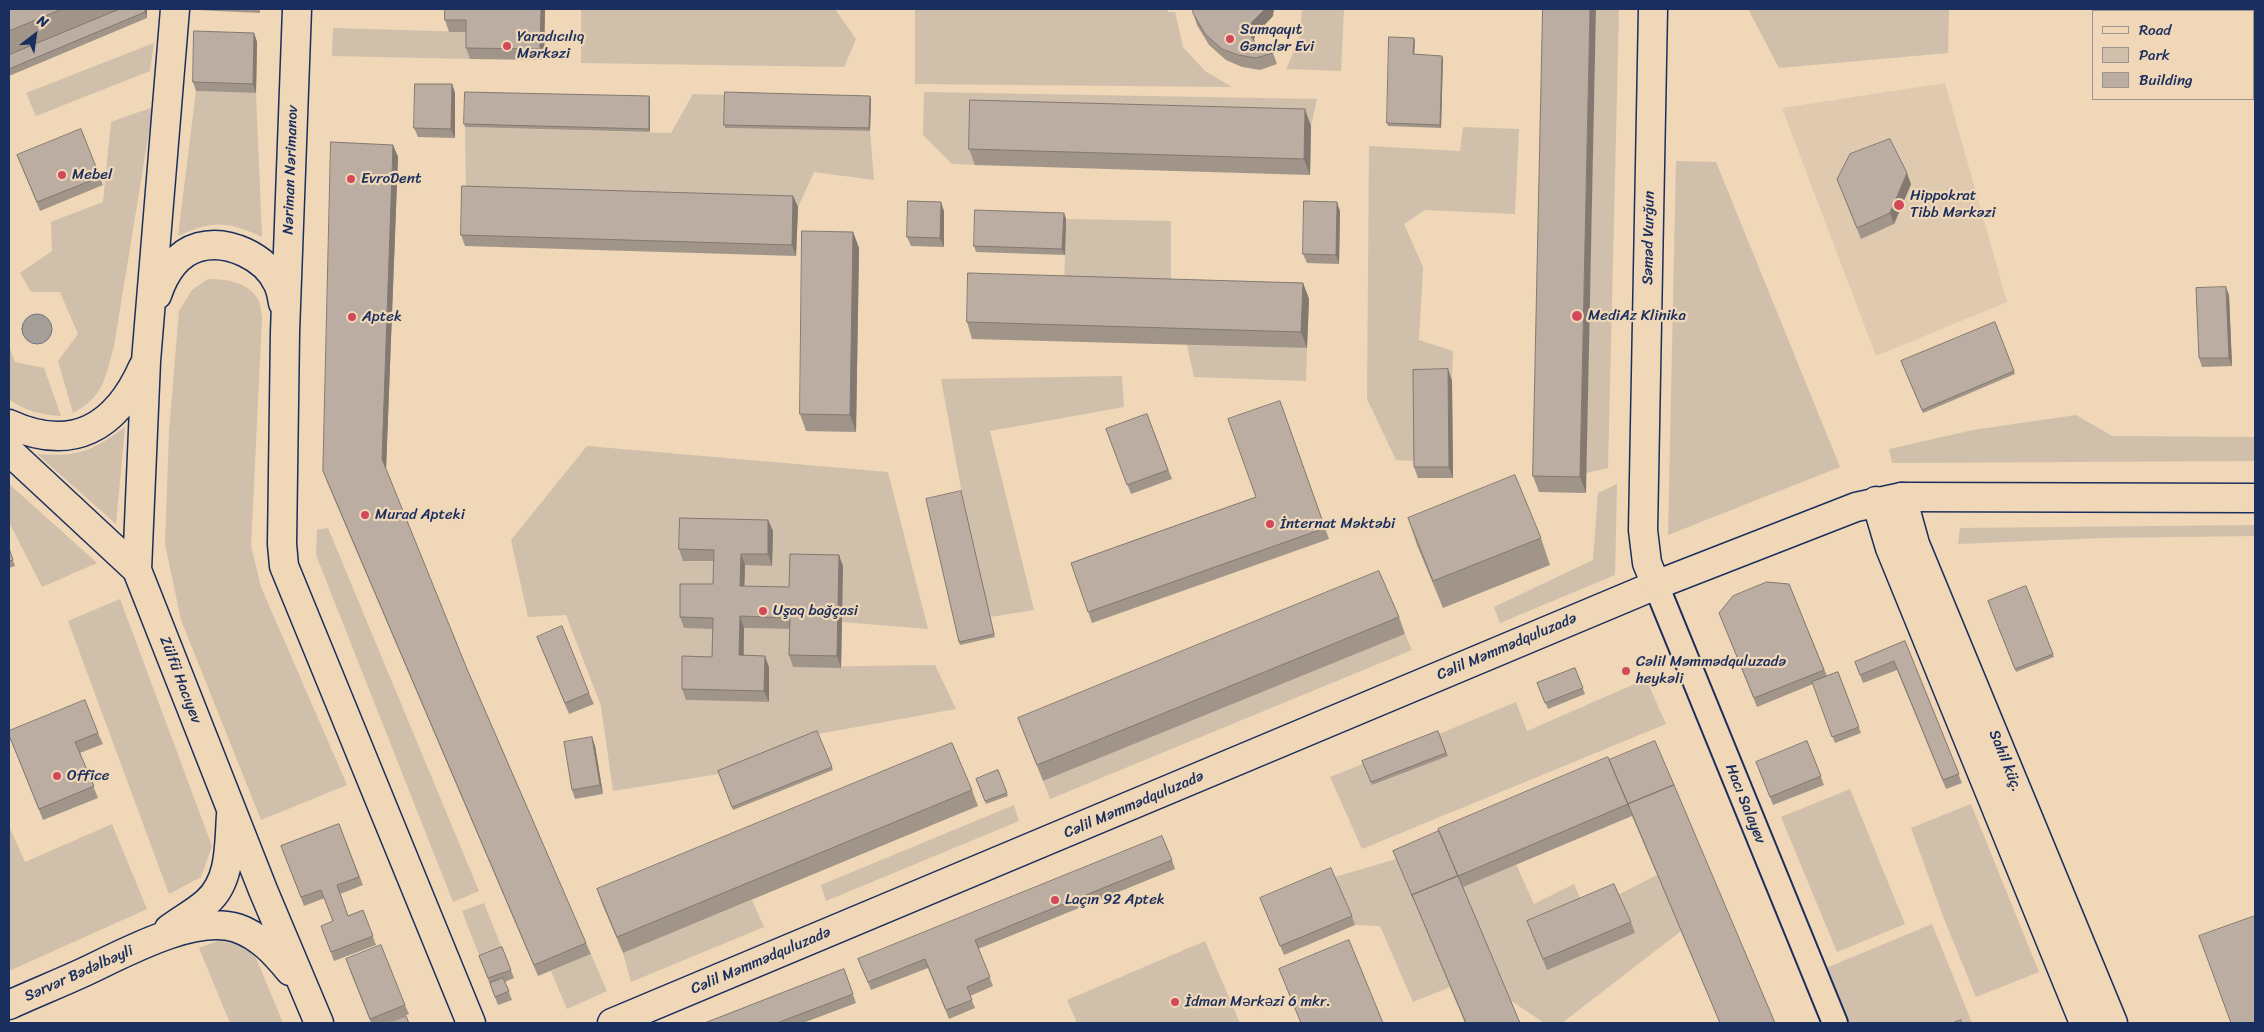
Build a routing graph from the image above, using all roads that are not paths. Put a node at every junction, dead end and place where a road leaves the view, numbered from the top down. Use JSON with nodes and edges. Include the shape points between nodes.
{"nodes":[{"id":1,"x":175,"y":9,"type":"edge"},
{"id":2,"x":297,"y":9,"type":"edge"},
{"id":3,"x":1653,"y":9,"type":"edge"},
{"id":4,"x":150,"y":319,"type":"junction"},
{"id":5,"x":284,"y":332,"type":"junction"},
{"id":6,"x":146,"y":361,"type":"junction"},
{"id":7,"x":9,"y":424,"type":"edge"},
{"id":8,"x":9,"y":451,"type":"edge"},
{"id":9,"x":2255,"y":498,"type":"edge"},
{"id":10,"x":1889,"y":499,"type":"junction"},
{"id":11,"x":137,"y":570,"type":"junction"},
{"id":12,"x":1656,"y":585,"type":"junction"},
{"id":13,"x":1967,"y":702,"type":"junction"},
{"id":14,"x":231,"y":810,"type":"junction"},
{"id":15,"x":149,"y":942,"type":"junction"},
{"id":16,"x":304,"y":985,"type":"junction"},
{"id":17,"x":9,"y":1005,"type":"edge"},
{"id":18,"x":319,"y":1023,"type":"edge"},
{"id":19,"x":471,"y":1023,"type":"edge"},
{"id":20,"x":612,"y":1023,"type":"edge"},
{"id":21,"x":1835,"y":1023,"type":"edge"},
{"id":22,"x":2084,"y":1023,"type":"edge"},
{"id":23,"x":2113,"y":1023,"type":"edge"}],
"edges":[{"from":1,"to":4,"type":"main road"},
{"from":2,"to":5,"type":"main road","name":"Nəriman Nərimanov"},
{"from":3,"to":12,"type":"main road","name":"Səməd Vurğun","via":[[1643,530],[1647,563]]},
{"from":4,"to":5,"type":"main road","via":[[163,277],[175,262],[199,247],[232,247],[266,267],[278,284],[283,302]]},
{"from":4,"to":6,"type":"main road","name":"Zülfü Hacıyev"},
{"from":5,"to":19,"type":"main road","via":[[284,566]]},
{"from":6,"to":7,"type":"main road","via":[[122,404],[96,427],[70,435],[44,436]]},
{"from":6,"to":11,"type":"main road","name":"Zülfü Hacıyev"},
{"from":8,"to":11,"type":"main road"},
{"from":9,"to":10,"type":"main road"},
{"from":10,"to":12,"type":"main road","name":"Cəlil Məmmədquluzadə"},
{"from":10,"to":13,"type":"main road","name":"Sahil küç.","via":[[1890,548]]},
{"from":11,"to":14,"type":"main road","name":"Zülfü Hacıyev"},
{"from":12,"to":20,"type":"main road","name":"Cəlil Məmmədquluzadə"},
{"from":12,"to":21,"type":"street","name":"Hacı Salayev"},
{"from":13,"to":22,"type":"main road","name":"Sahil küç."},
{"from":13,"to":23,"type":"main road","name":"Sahil küç."},
{"from":14,"to":15,"type":"main road","via":[[225,874],[217,891],[207,902]]},
{"from":14,"to":16,"type":"main road","name":"Zülfü Hacıyev"},
{"from":15,"to":16,"type":"main road","via":[[199,927],[221,925],[236,928],[252,934],[270,948]]},
{"from":15,"to":17,"type":"main road","name":"Sərvər Bədəlbəyli"},
{"from":16,"to":18,"type":"main road","name":"Zülfü Hacıyev"}]}
